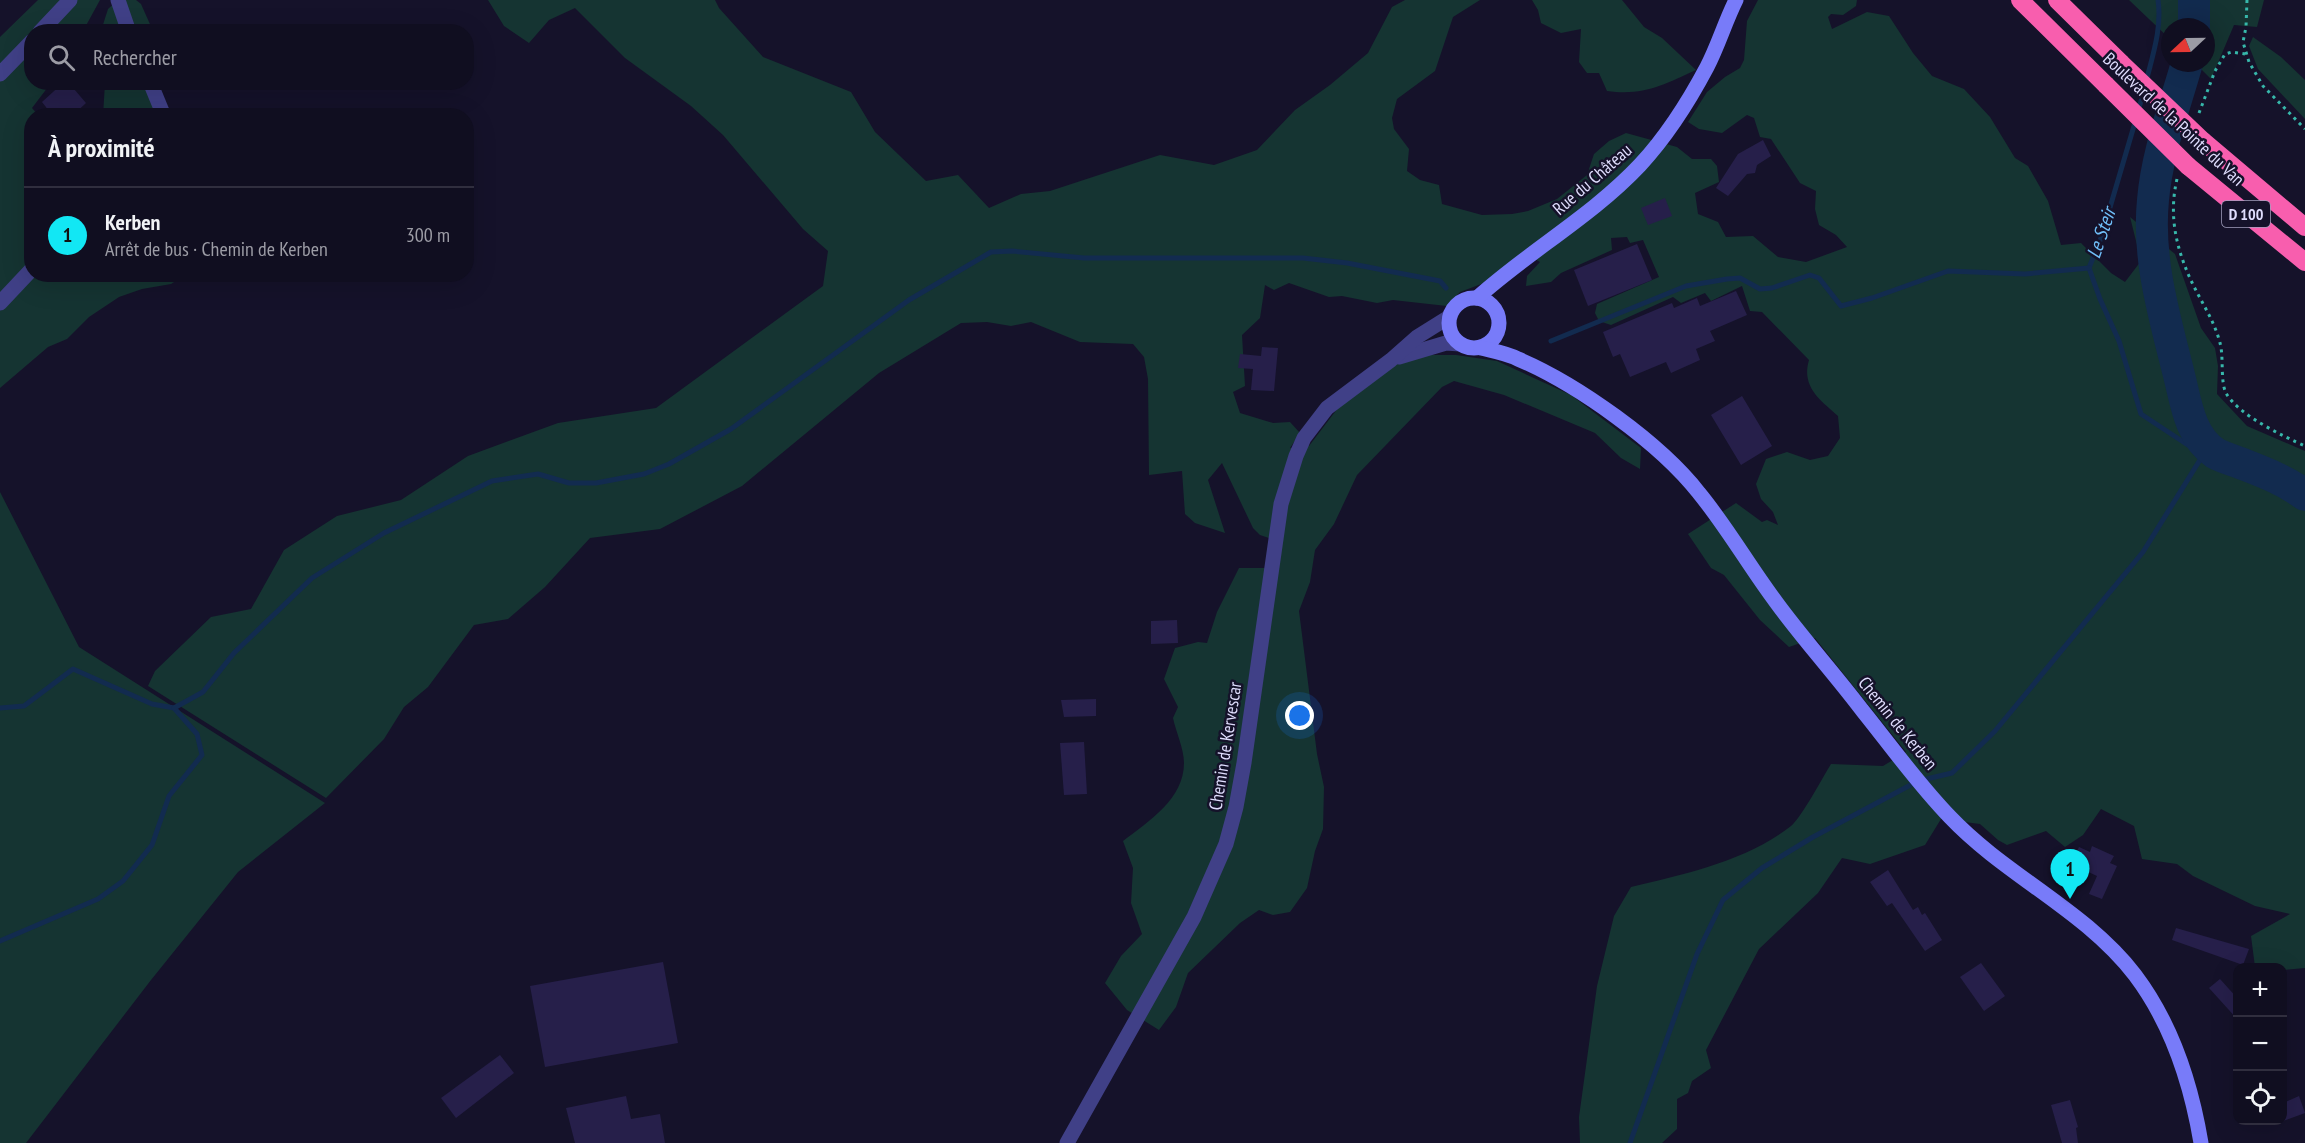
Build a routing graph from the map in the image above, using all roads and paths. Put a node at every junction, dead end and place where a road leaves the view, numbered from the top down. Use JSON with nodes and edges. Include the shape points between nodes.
{"nodes":[{"id":1,"x":70,"y":0,"type":"edge"},
{"id":2,"x":118,"y":0,"type":"edge"},
{"id":3,"x":1736,"y":0,"type":"edge"},
{"id":4,"x":2020,"y":0,"type":"edge"},
{"id":5,"x":2057,"y":0,"type":"edge"},
{"id":6,"x":2247,"y":0,"type":"edge"},
{"id":7,"x":48,"y":24,"type":"edge"},
{"id":8,"x":126,"y":24,"type":"edge"},
{"id":9,"x":24,"y":49,"type":"edge"},
{"id":10,"x":2245,"y":54,"type":"junction"},
{"id":11,"x":0,"y":74,"type":"edge"},
{"id":12,"x":153,"y":90,"type":"edge"},
{"id":13,"x":161,"y":108,"type":"edge"},
{"id":14,"x":2198,"y":116,"type":"dead end"},
{"id":15,"x":2305,"y":129,"type":"edge"},
{"id":16,"x":2184,"y":168,"type":"junction"},
{"id":17,"x":2305,"y":227,"type":"edge"},
{"id":18,"x":2305,"y":262,"type":"edge"},
{"id":19,"x":1506,"y":276,"type":"junction"},
{"id":20,"x":24,"y":278,"type":"edge"},
{"id":21,"x":1477,"y":298,"type":"junction"},
{"id":22,"x":0,"y":303,"type":"edge"},
{"id":23,"x":1496,"y":310,"type":"junction"},
{"id":24,"x":1449,"y":317,"type":"junction"},
{"id":25,"x":1498,"y":331,"type":"junction"},
{"id":26,"x":1460,"y":344,"type":"junction"},
{"id":27,"x":1481,"y":348,"type":"junction"},
{"id":28,"x":1517,"y":358,"type":"junction"},
{"id":29,"x":1391,"y":360,"type":"junction"},
{"id":30,"x":2305,"y":447,"type":"edge"},
{"id":31,"x":1067,"y":1143,"type":"edge"},
{"id":32,"x":2201,"y":1143,"type":"edge"}],
"edges":[{"from":1,"to":7,"type":"street"},
{"from":2,"to":8,"type":"street"},
{"from":3,"to":19,"type":"street","name":"Rue du Château","via":[[1707,67],[1666,133],[1640,165],[1604,199],[1520,261]]},
{"from":4,"to":16,"type":"highway","name":"Boulevard de la Pointe du Van","number":"D 100","bridge":true},
{"from":5,"to":17,"type":"highway","name":"Boulevard de la Pointe du Van","number":"D 100","bridge":true,"via":[[2203,141]]},
{"from":6,"to":10,"type":"path"},
{"from":9,"to":11,"type":"street"},
{"from":10,"to":14,"type":"path","via":[[2225,54]]},
{"from":10,"to":15,"type":"path","via":[[2263,86]]},
{"from":12,"to":13,"type":"street"},
{"from":16,"to":18,"type":"highway","name":"Boulevard de la Pointe du Van","number":"D 100"},
{"from":16,"to":30,"type":"path","via":[[2176,180],[2172,216],[2189,276],[2221,345],[2226,392],[2266,427]]},
{"from":19,"to":21,"type":"street","name":"Rue du Château"},
{"from":19,"to":23,"type":"street","name":"Rue du Château"},
{"from":20,"to":22,"type":"street"},
{"from":21,"to":23,"type":"street"},
{"from":21,"to":24,"type":"street","via":[[1460,302]]},
{"from":23,"to":25,"type":"street"},
{"from":24,"to":26,"type":"street","via":[[1451,333]]},
{"from":24,"to":29,"type":"street","name":"Chemin de Kervescar"},
{"from":25,"to":27,"type":"street"},
{"from":25,"to":28,"type":"street","name":"Chemin de Kerben"},
{"from":26,"to":27,"type":"street"},
{"from":26,"to":29,"type":"street","name":"Chemin de Kervescar","via":[[1433,346]]},
{"from":27,"to":28,"type":"street","name":"Chemin de Kerben"},
{"from":28,"to":32,"type":"street","name":"Chemin de Kerben","via":[[1611,414],[1675,466],[1698,490],[1776,602],[1935,801],[1985,850],[2098,936],[2119,957],[2148,993],[2183,1066]]},
{"from":29,"to":31,"type":"street","name":"Chemin de Kervescar","via":[[1327,408],[1296,456],[1281,504],[1244,763],[1226,844],[1189,926]]}]}
